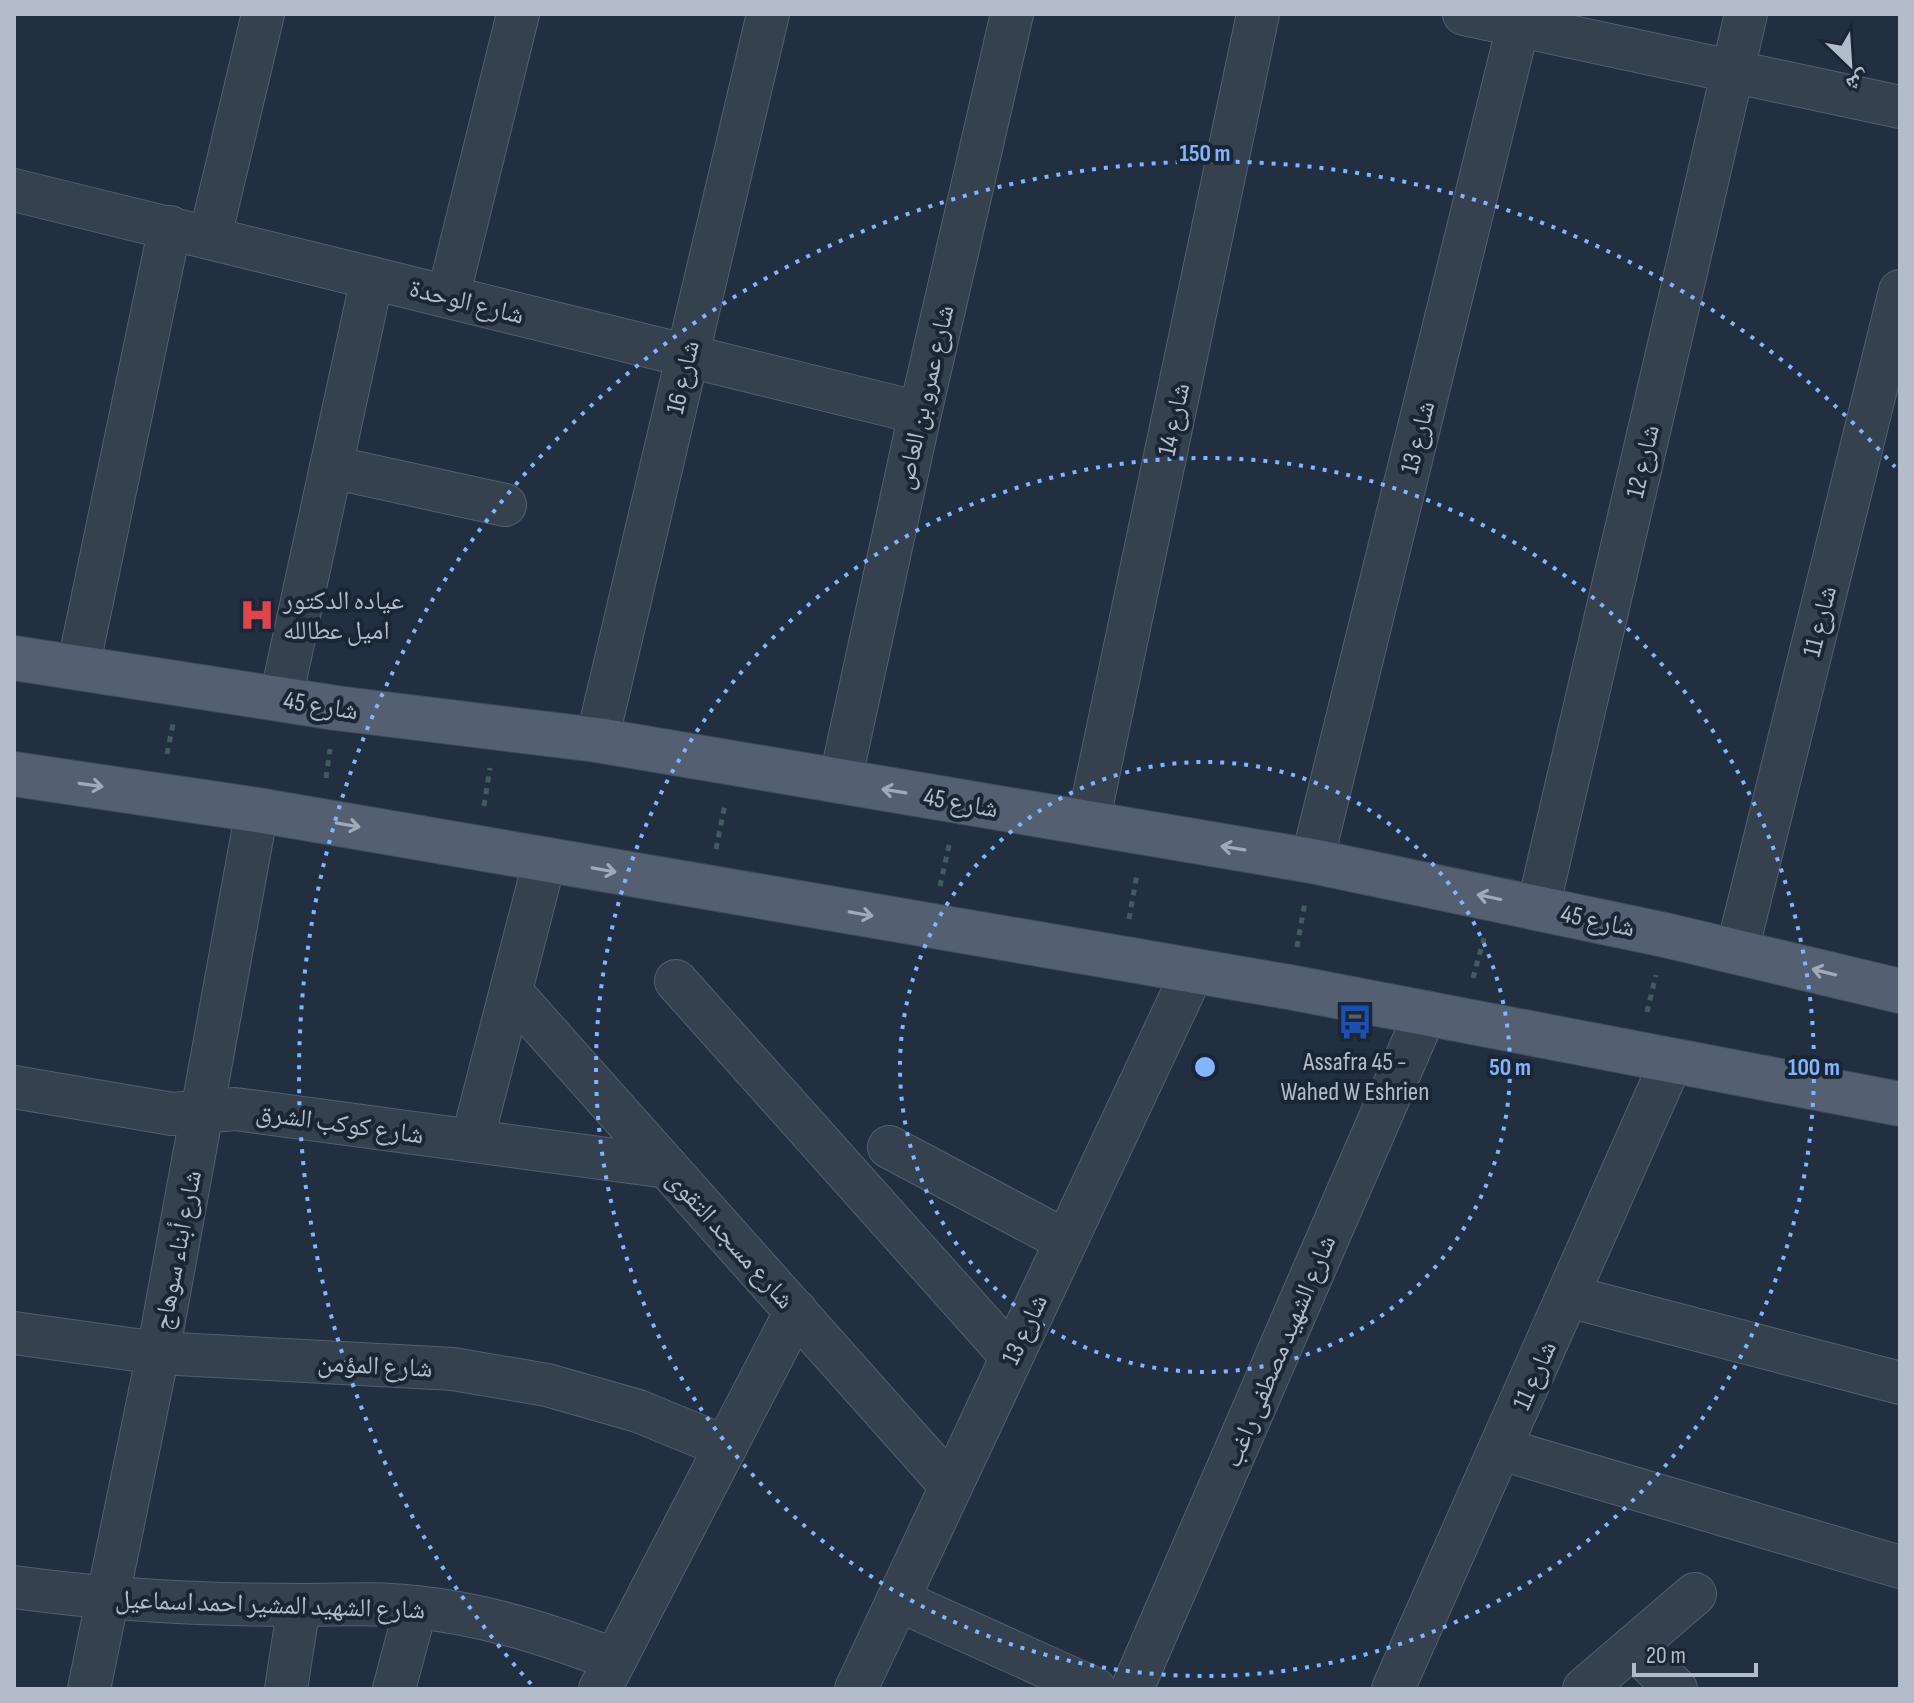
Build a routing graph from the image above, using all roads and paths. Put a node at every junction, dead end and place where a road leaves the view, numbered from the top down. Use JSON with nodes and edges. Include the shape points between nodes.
{"nodes":[{"id":1,"x":263,"y":14,"type":"edge"},
{"id":2,"x":518,"y":14,"type":"edge"},
{"id":3,"x":768,"y":14,"type":"edge"},
{"id":4,"x":1012,"y":14,"type":"edge"},
{"id":5,"x":1258,"y":14,"type":"edge"},
{"id":6,"x":1464,"y":14,"type":"edge"},
{"id":7,"x":1746,"y":14,"type":"edge"},
{"id":8,"x":1519,"y":20,"type":"edge"},
{"id":9,"x":1733,"y":71,"type":"junction"},
{"id":10,"x":1900,"y":107,"type":"edge"},
{"id":11,"x":14,"y":190,"type":"edge"},
{"id":12,"x":190,"y":232,"type":"junction"},
{"id":13,"x":372,"y":278,"type":"junction"},
{"id":14,"x":1900,"y":291,"type":"edge"},
{"id":15,"x":448,"y":297,"type":"junction"},
{"id":16,"x":687,"y":355,"type":"junction"},
{"id":17,"x":920,"y":413,"type":"junction"},
{"id":18,"x":331,"y":467,"type":"junction"},
{"id":19,"x":505,"y":505,"type":"dead end"},
{"id":20,"x":14,"y":658,"type":"edge"},
{"id":21,"x":78,"y":668,"type":"junction"},
{"id":22,"x":180,"y":684,"type":"junction"},
{"id":23,"x":281,"y":698,"type":"junction"},
{"id":24,"x":336,"y":708,"type":"junction"},
{"id":25,"x":497,"y":728,"type":"junction"},
{"id":26,"x":597,"y":740,"type":"junction"},
{"id":27,"x":734,"y":763,"type":"junction"},
{"id":28,"x":14,"y":774,"type":"edge"},
{"id":29,"x":840,"y":782,"type":"junction"},
{"id":30,"x":160,"y":796,"type":"junction"},
{"id":31,"x":958,"y":801,"type":"junction"},
{"id":32,"x":257,"y":810,"type":"junction"},
{"id":33,"x":320,"y":820,"type":"junction"},
{"id":34,"x":1088,"y":823,"type":"junction"},
{"id":35,"x":1145,"y":833,"type":"junction"},
{"id":36,"x":477,"y":847,"type":"junction"},
{"id":37,"x":545,"y":859,"type":"junction"},
{"id":38,"x":1312,"y":861,"type":"junction"},
{"id":39,"x":708,"y":888,"type":"junction"},
{"id":40,"x":1494,"y":898,"type":"junction"},
{"id":41,"x":1538,"y":908,"type":"junction"},
{"id":42,"x":932,"y":926,"type":"junction"},
{"id":43,"x":1665,"y":935,"type":"junction"},
{"id":44,"x":1737,"y":951,"type":"junction"},
{"id":45,"x":1122,"y":960,"type":"junction"},
{"id":46,"x":1193,"y":971,"type":"junction"},
{"id":47,"x":676,"y":981,"type":"dead end"},
{"id":48,"x":1289,"y":987,"type":"junction"},
{"id":49,"x":1900,"y":991,"type":"edge"},
{"id":50,"x":512,"y":993,"type":"junction"},
{"id":51,"x":1444,"y":1016,"type":"junction"},
{"id":52,"x":1655,"y":1056,"type":"junction"},
{"id":53,"x":14,"y":1087,"type":"edge"},
{"id":54,"x":1900,"y":1104,"type":"edge"},
{"id":55,"x":203,"y":1113,"type":"junction"},
{"id":56,"x":472,"y":1141,"type":"junction"},
{"id":57,"x":889,"y":1147,"type":"dead end"},
{"id":58,"x":667,"y":1167,"type":"junction"},
{"id":59,"x":1066,"y":1241,"type":"junction"},
{"id":60,"x":1568,"y":1296,"type":"junction"},
{"id":61,"x":796,"y":1311,"type":"junction"},
{"id":62,"x":14,"y":1333,"type":"edge"},
{"id":63,"x":158,"y":1353,"type":"junction"},
{"id":64,"x":1011,"y":1356,"type":"junction"},
{"id":65,"x":1900,"y":1383,"type":"edge"},
{"id":66,"x":726,"y":1447,"type":"junction"},
{"id":67,"x":1501,"y":1449,"type":"junction"},
{"id":68,"x":950,"y":1485,"type":"junction"},
{"id":69,"x":1900,"y":1567,"type":"edge"},
{"id":70,"x":14,"y":1587,"type":"edge"},
{"id":71,"x":1695,"y":1594,"type":"dead end"},
{"id":72,"x":108,"y":1597,"type":"junction"},
{"id":73,"x":898,"y":1600,"type":"junction"},
{"id":74,"x":299,"y":1605,"type":"junction"},
{"id":75,"x":416,"y":1607,"type":"junction"},
{"id":76,"x":1633,"y":1647,"type":"junction"},
{"id":77,"x":607,"y":1675,"type":"edge"},
{"id":78,"x":89,"y":1689,"type":"edge"},
{"id":79,"x":286,"y":1689,"type":"edge"},
{"id":80,"x":394,"y":1689,"type":"edge"},
{"id":81,"x":856,"y":1689,"type":"edge"},
{"id":82,"x":1095,"y":1689,"type":"edge"},
{"id":83,"x":1132,"y":1689,"type":"edge"},
{"id":84,"x":1393,"y":1689,"type":"edge"},
{"id":85,"x":1584,"y":1689,"type":"edge"},
{"id":86,"x":1676,"y":1689,"type":"edge"}],
"edges":[{"from":1,"to":12,"type":"street"},
{"from":2,"to":15,"type":"street"},
{"from":3,"to":16,"type":"street","name":"شارع 16"},
{"from":4,"to":17,"type":"street","name":"شارع عمرو بن العاص"},
{"from":5,"to":34,"type":"street","name":"شارع 14"},
{"from":6,"to":8,"type":"street"},
{"from":7,"to":9,"type":"street","name":"شارع 12"},
{"from":8,"to":9,"type":"street"},
{"from":8,"to":38,"type":"street","name":"شارع 13"},
{"from":9,"to":10,"type":"street"},
{"from":9,"to":41,"type":"street","name":"شارع 12"},
{"from":11,"to":12,"type":"street","name":"شارع الوحدة"},
{"from":12,"to":13,"type":"street","name":"شارع الوحدة"},
{"from":12,"to":21,"type":"street"},
{"from":13,"to":15,"type":"street","name":"شارع الوحدة"},
{"from":13,"to":18,"type":"street"},
{"from":14,"to":44,"type":"street","name":"شارع 11"},
{"from":15,"to":16,"type":"street","name":"شارع الوحدة"},
{"from":16,"to":17,"type":"street","name":"شارع الوحدة"},
{"from":16,"to":26,"type":"street","name":"شارع 16"},
{"from":17,"to":29,"type":"street","name":"شارع عمرو بن العاص"},
{"from":18,"to":19,"type":"street"},
{"from":18,"to":23,"type":"street"},
{"from":20,"to":21,"type":"main road","name":"شارع 45"},
{"from":21,"to":22,"type":"main road","name":"شارع 45"},
{"from":22,"to":23,"type":"main road","name":"شارع 45"},
{"from":22,"to":30,"type":"path"},
{"from":23,"to":24,"type":"main road","name":"شارع 45"},
{"from":24,"to":25,"type":"main road","name":"شارع 45"},
{"from":24,"to":33,"type":"path"},
{"from":25,"to":26,"type":"main road","name":"شارع 45"},
{"from":25,"to":36,"type":"path"},
{"from":26,"to":27,"type":"main road","name":"شارع 45"},
{"from":27,"to":29,"type":"main road","name":"شارع 45"},
{"from":27,"to":39,"type":"path"},
{"from":28,"to":30,"type":"main road","one_way":true},
{"from":31,"to":29,"type":"main road","name":"شارع 45","one_way":true},
{"from":30,"to":32,"type":"main road"},
{"from":31,"to":34,"type":"main road","name":"شارع 45"},
{"from":31,"to":42,"type":"path"},
{"from":32,"to":33,"type":"main road"},
{"from":32,"to":55,"type":"street","name":"شارع أبناء سوهاج"},
{"from":33,"to":36,"type":"main road","one_way":true},
{"from":34,"to":35,"type":"main road","name":"شارع 45"},
{"from":38,"to":35,"type":"main road","name":"شارع 45","one_way":true},
{"from":35,"to":45,"type":"path"},
{"from":36,"to":37,"type":"main road"},
{"from":37,"to":39,"type":"main road","one_way":true},
{"from":37,"to":50,"type":"street"},
{"from":40,"to":38,"type":"main road","name":"شارع 45","one_way":true},
{"from":38,"to":48,"type":"path"},
{"from":39,"to":42,"type":"main road","one_way":true},
{"from":40,"to":41,"type":"main road","name":"شارع 45"},
{"from":40,"to":51,"type":"path"},
{"from":41,"to":43,"type":"main road","name":"شارع 45"},
{"from":42,"to":45,"type":"main road"},
{"from":43,"to":44,"type":"main road","name":"شارع 45"},
{"from":43,"to":52,"type":"path"},
{"from":49,"to":44,"type":"main road","name":"شارع 45","one_way":true},
{"from":45,"to":46,"type":"main road"},
{"from":46,"to":48,"type":"main road"},
{"from":46,"to":59,"type":"street","name":"شارع 13"},
{"from":47,"to":64,"type":"street"},
{"from":48,"to":51,"type":"main road"},
{"from":50,"to":56,"type":"street"},
{"from":50,"to":58,"type":"street","name":"شارع مسجد التقوى"},
{"from":51,"to":52,"type":"main road"},
{"from":51,"to":83,"type":"street","name":"شارع الشهيد مصطفى راغب"},
{"from":52,"to":54,"type":"main road"},
{"from":52,"to":60,"type":"street","name":"شارع 11"},
{"from":53,"to":55,"type":"street","name":"شارع كوكب الشرق","via":[[172,1114]]},
{"from":55,"to":56,"type":"street","name":"شارع كوكب الشرق","via":[[235,1109]]},
{"from":55,"to":63,"type":"street","name":"شارع أبناء سوهاج"},
{"from":56,"to":58,"type":"street","name":"شارع كوكب الشرق"},
{"from":57,"to":59,"type":"street"},
{"from":58,"to":61,"type":"street","name":"شارع مسجد التقوى"},
{"from":59,"to":64,"type":"street","name":"شارع 13"},
{"from":60,"to":65,"type":"street"},
{"from":60,"to":67,"type":"street","name":"شارع 11"},
{"from":61,"to":66,"type":"street"},
{"from":61,"to":68,"type":"street","name":"شارع مسجد التقوى"},
{"from":62,"to":63,"type":"street","name":"شارع المؤمن"},
{"from":63,"to":66,"type":"street","name":"شارع المؤمن","via":[[453,1369],[547,1385],[623,1407]]},
{"from":63,"to":72,"type":"street","name":"شارع أبناء سوهاج"},
{"from":64,"to":68,"type":"street","name":"شارع 13"},
{"from":66,"to":77,"type":"street"},
{"from":67,"to":69,"type":"street"},
{"from":67,"to":84,"type":"street","name":"شارع 11"},
{"from":68,"to":73,"type":"street","name":"شارع 13"},
{"from":70,"to":72,"type":"street","name":"شارع الشهيد المشير احمد اسماعيل"},
{"from":71,"to":76,"type":"street"},
{"from":72,"to":74,"type":"street","name":"شارع الشهيد المشير احمد اسماعيل"},
{"from":72,"to":78,"type":"street","name":"شارع أبناء سوهاج"},
{"from":73,"to":81,"type":"street","name":"شارع 13"},
{"from":73,"to":82,"type":"street"},
{"from":74,"to":75,"type":"street","name":"شارع الشهيد المشير احمد اسماعيل"},
{"from":74,"to":79,"type":"street"},
{"from":75,"to":77,"type":"street","name":"شارع الشهيد المشير احمد اسماعيل","via":[[551,1636]]},
{"from":75,"to":80,"type":"street"},
{"from":76,"to":85,"type":"street"},
{"from":76,"to":86,"type":"street"}]}
